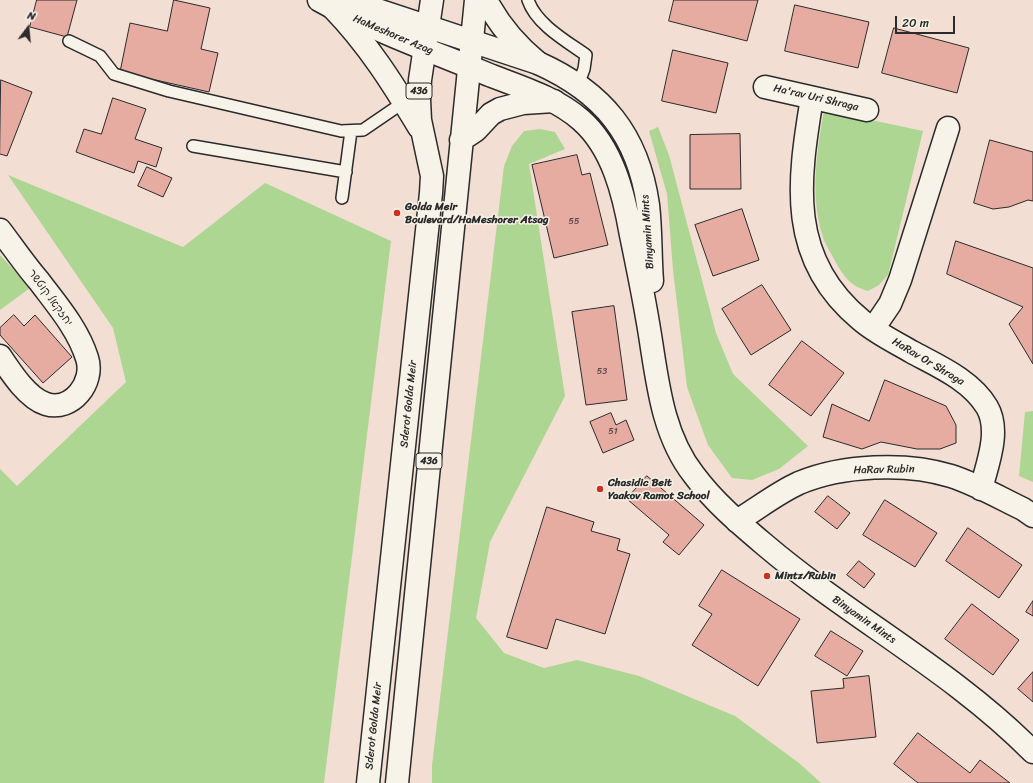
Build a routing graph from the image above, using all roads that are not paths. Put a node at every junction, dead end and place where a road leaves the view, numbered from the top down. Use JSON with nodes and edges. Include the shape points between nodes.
{"nodes":[{"id":1,"x":432,"y":0,"type":"edge"},
{"id":2,"x":476,"y":0,"type":"edge"},
{"id":3,"x":486,"y":0,"type":"edge"},
{"id":4,"x":528,"y":0,"type":"edge"},
{"id":5,"x":333,"y":3,"type":"edge"},
{"id":6,"x":428,"y":26,"type":"junction"},
{"id":7,"x":69,"y":41,"type":"dead end"},
{"id":8,"x":472,"y":41,"type":"junction"},
{"id":9,"x":425,"y":48,"type":"junction"},
{"id":10,"x":538,"y":63,"type":"junction"},
{"id":11,"x":469,"y":66,"type":"junction"},
{"id":12,"x":578,"y":85,"type":"junction"},
{"id":13,"x":765,"y":87,"type":"dead end"},
{"id":14,"x":812,"y":98,"type":"junction"},
{"id":15,"x":554,"y":101,"type":"junction"},
{"id":16,"x":404,"y":102,"type":"junction"},
{"id":17,"x":867,"y":110,"type":"dead end"},
{"id":18,"x":948,"y":128,"type":"dead end"},
{"id":19,"x":351,"y":131,"type":"junction"},
{"id":20,"x":423,"y":134,"type":"junction"},
{"id":21,"x":461,"y":140,"type":"junction"},
{"id":22,"x":193,"y":146,"type":"dead end"},
{"id":23,"x":346,"y":172,"type":"junction"},
{"id":24,"x":342,"y":198,"type":"dead end"},
{"id":25,"x":0,"y":230,"type":"edge"},
{"id":26,"x":873,"y":329,"type":"junction"},
{"id":27,"x":0,"y":356,"type":"edge"},
{"id":28,"x":656,"y":372,"type":"junction"},
{"id":29,"x":981,"y":489,"type":"junction"},
{"id":30,"x":1033,"y":516,"type":"edge"},
{"id":31,"x":737,"y":521,"type":"junction"},
{"id":32,"x":401,"y":739,"type":"junction"},
{"id":33,"x":1033,"y":752,"type":"edge"},
{"id":34,"x":368,"y":783,"type":"edge"},
{"id":35,"x":397,"y":783,"type":"edge"},
{"id":36,"x":410,"y":783,"type":"edge"}],
"edges":[{"from":1,"to":6,"type":"street","number":"436"},
{"from":2,"to":8,"type":"street","number":"436"},
{"from":3,"to":10,"type":"street","via":[[510,37]]},
{"from":4,"to":12,"type":"lane","via":[[531,10],[555,33],[586,55]]},
{"from":5,"to":6,"type":"street","name":"HaMeshorer Azag"},
{"from":5,"to":9,"type":"street","name":"HaMeshorer Azag","via":[[360,21]]},
{"from":5,"to":16,"type":"street","via":[[367,45]]},
{"from":6,"to":8,"type":"street","name":"HaMeshorer Azag"},
{"from":6,"to":9,"type":"street","name":"Sderot Golda Meir","number":"436"},
{"from":7,"to":19,"type":"lane","via":[[100,56],[114,74],[148,85],[341,131]]},
{"from":8,"to":10,"type":"street","name":"Binyamin Mints"},
{"from":8,"to":11,"type":"street","number":"436"},
{"from":9,"to":11,"type":"street","name":"HaMeshorer Azag"},
{"from":9,"to":20,"type":"street","name":"Sderot Golda Meir","number":"436","via":[[419,100]]},
{"from":10,"to":12,"type":"street","name":"Binyamin Mints","via":[[566,76]]},
{"from":11,"to":15,"type":"street","name":"Binyamin Mints"},
{"from":11,"to":21,"type":"street","number":"436"},
{"from":12,"to":28,"type":"street","name":"Binyamin Mints","via":[[592,95],[620,126],[637,161],[643,182],[648,206]]},
{"from":13,"to":14,"type":"street","name":"Ha'rav Uri Shraga"},
{"from":14,"to":17,"type":"street","name":"Ha'rav Uri Shraga"},
{"from":14,"to":26,"type":"street","name":"HaRav Or Shraga","via":[[803,150],[801,192],[810,248],[822,273],[842,303]]},
{"from":15,"to":21,"type":"street","via":[[523,103],[500,109]]},
{"from":15,"to":28,"type":"street","name":"Binyamin Mints","via":[[584,122],[599,140],[616,174],[626,209]]},
{"from":16,"to":19,"type":"lane","via":[[364,130]]},
{"from":16,"to":20,"type":"street"},
{"from":18,"to":26,"type":"street","via":[[900,280],[890,304]]},
{"from":19,"to":23,"type":"lane"},
{"from":20,"to":34,"type":"street","name":"Sderot Golda Meir","number":"436","via":[[430,160],[431,193]]},
{"from":21,"to":32,"type":"street","number":"436"},
{"from":22,"to":23,"type":"lane"},
{"from":23,"to":24,"type":"lane"},
{"from":25,"to":27,"type":"street","name":"יחזקאל קוטשר","via":[[77,334],[88,358],[90,371],[86,386],[72,400],[58,406],[44,404],[26,391]]},
{"from":26,"to":29,"type":"street","name":"HaRav Or Shraga","via":[[961,379],[987,408],[992,425],[992,440]]},
{"from":28,"to":31,"type":"street","name":"Binyamin Mints","via":[[661,402],[674,442],[691,472],[707,492]]},
{"from":29,"to":30,"type":"street","name":"HaRav Rubin"},
{"from":29,"to":31,"type":"street","name":"HaRav Rubin","via":[[952,476],[925,470],[890,468],[826,473],[798,484]]},
{"from":31,"to":33,"type":"street","name":"Binyamin Mints","via":[[803,577],[969,696]]},
{"from":32,"to":35,"type":"street","number":"436"},
{"from":32,"to":36,"type":"street"}]}
